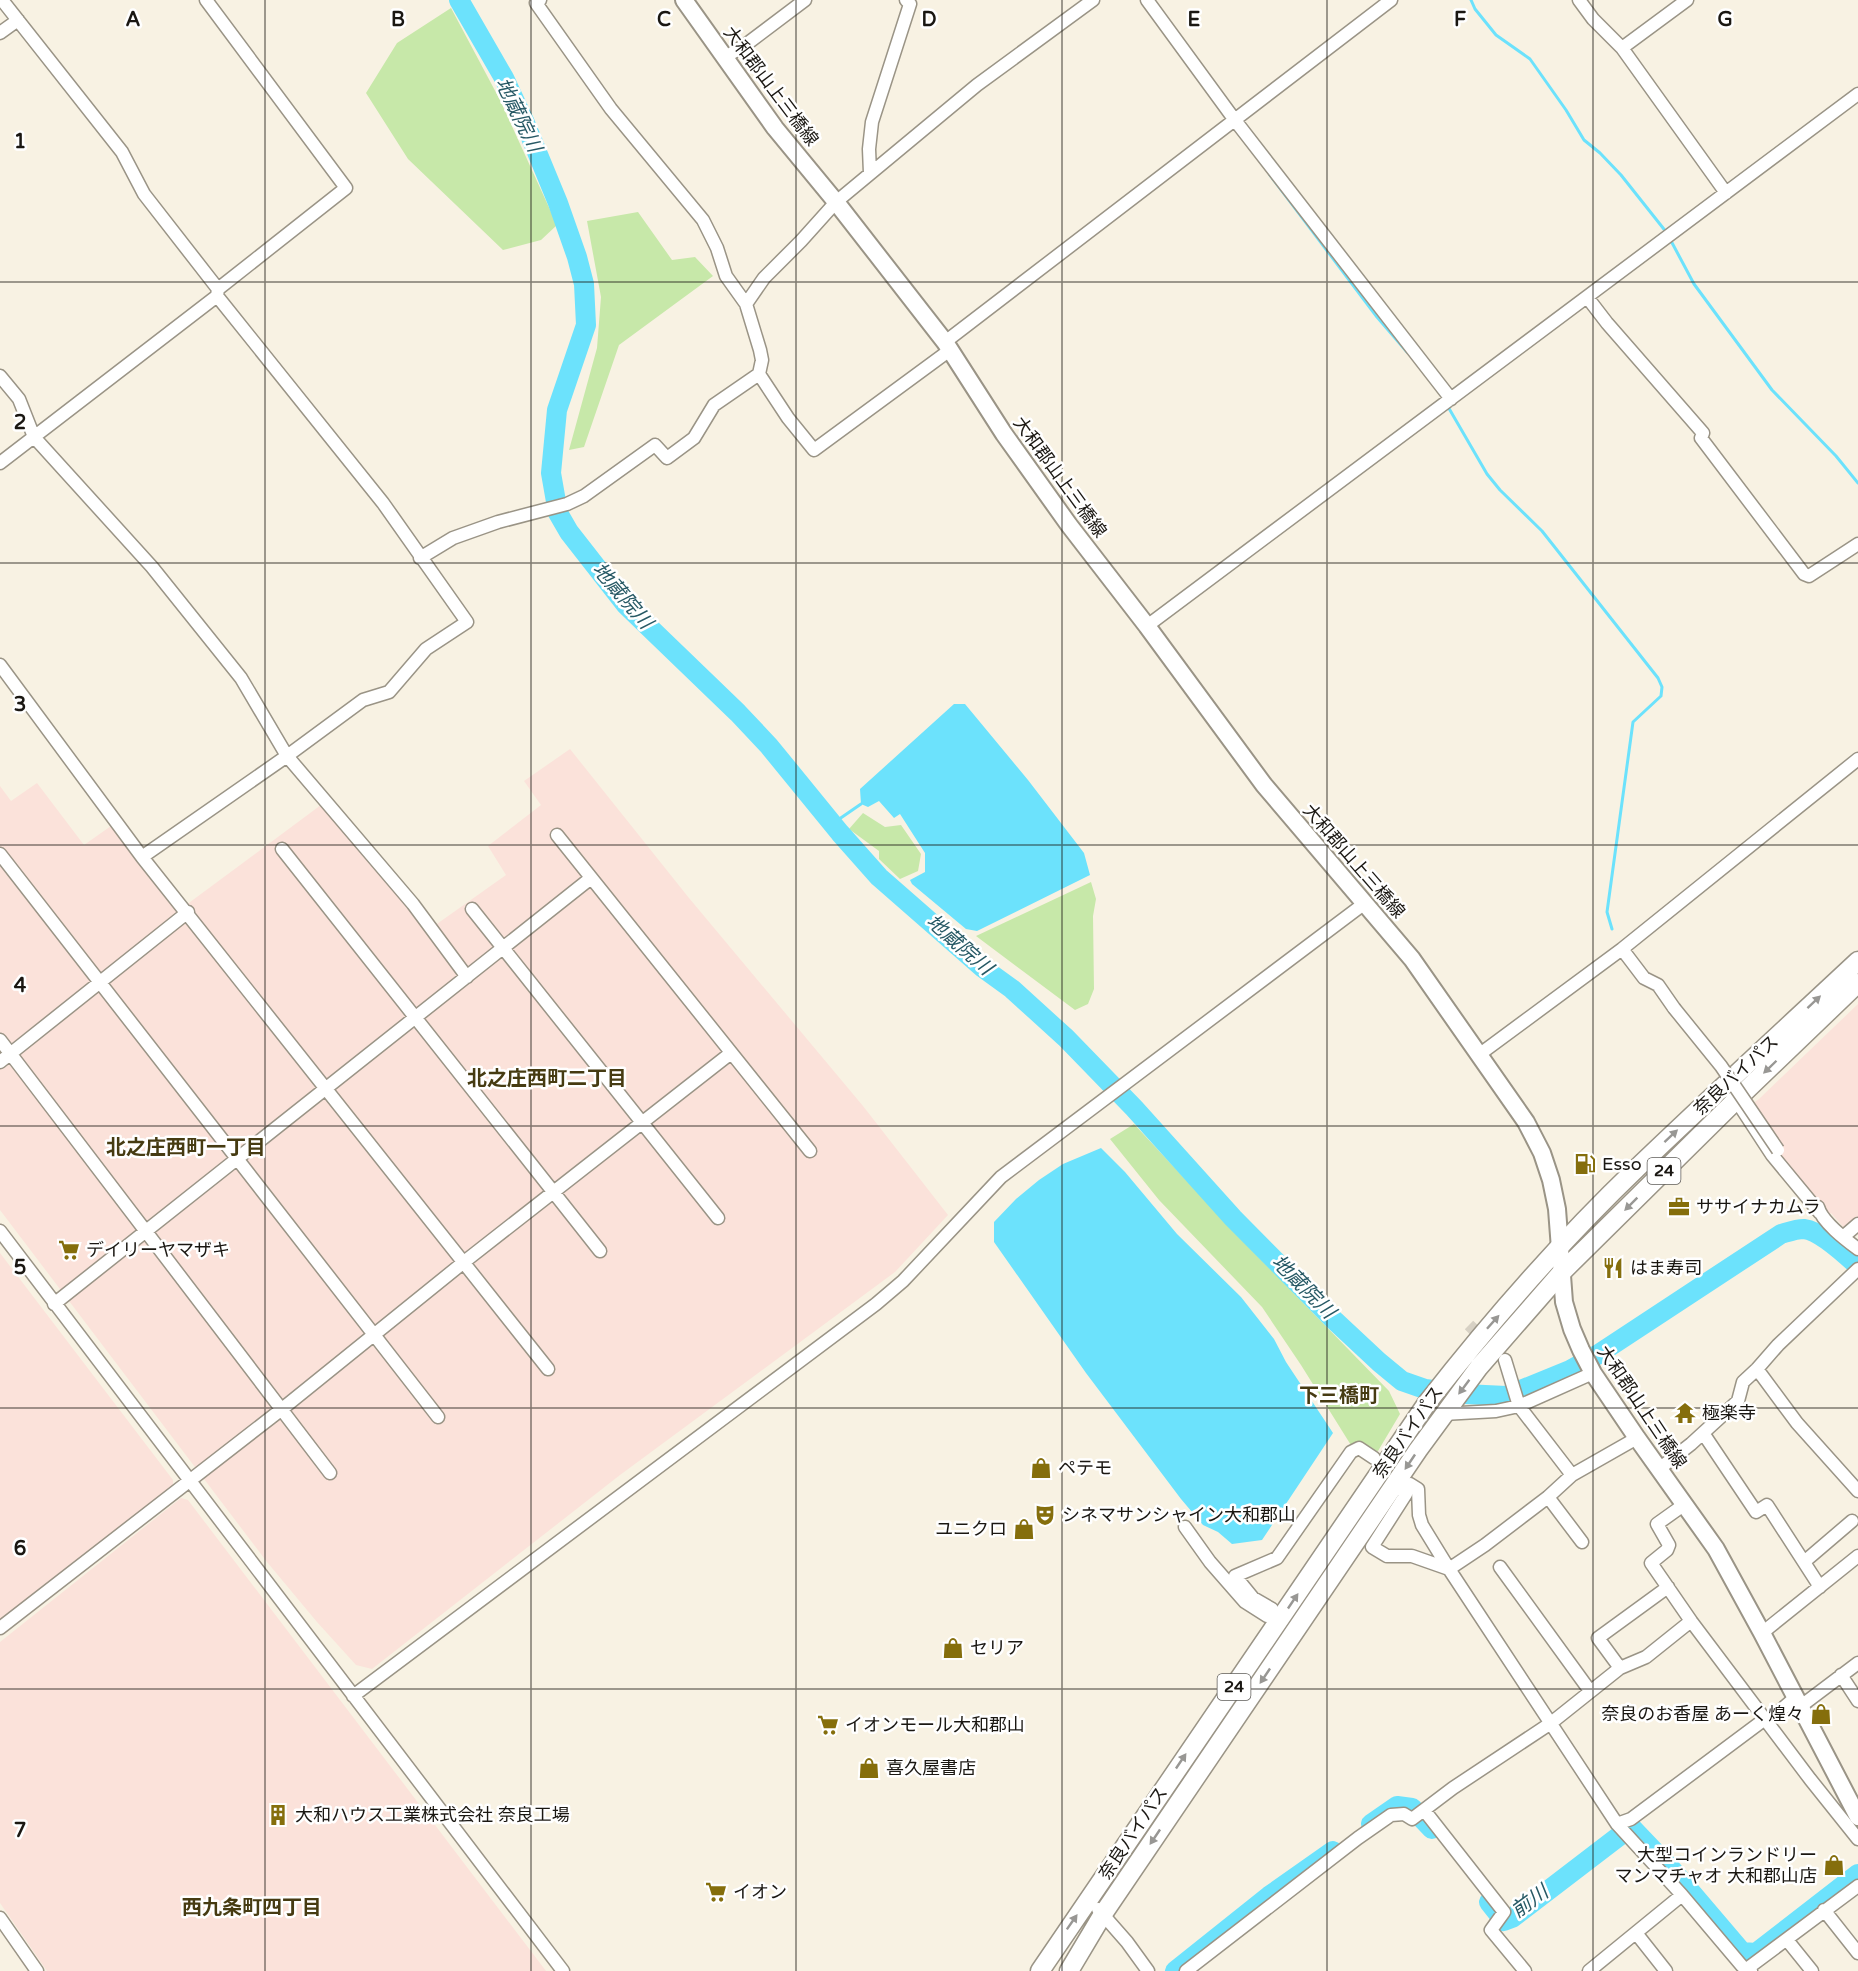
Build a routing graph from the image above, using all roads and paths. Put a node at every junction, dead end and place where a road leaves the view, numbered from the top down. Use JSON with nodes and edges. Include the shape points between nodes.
{"nodes":[{"id":1,"x":2,"y":0,"type":"edge"},
{"id":2,"x":206,"y":0,"type":"edge"},
{"id":3,"x":540,"y":0,"type":"edge"},
{"id":4,"x":684,"y":0,"type":"edge"},
{"id":5,"x":805,"y":0,"type":"edge"},
{"id":6,"x":906,"y":0,"type":"edge"},
{"id":7,"x":1093,"y":0,"type":"edge"},
{"id":8,"x":1147,"y":0,"type":"edge"},
{"id":9,"x":1391,"y":0,"type":"edge"},
{"id":10,"x":1579,"y":0,"type":"edge"},
{"id":11,"x":1687,"y":0,"type":"edge"},
{"id":12,"x":18,"y":20,"type":"junction"},
{"id":13,"x":0,"y":33,"type":"edge"},
{"id":14,"x":1622,"y":48,"type":"junction"},
{"id":15,"x":724,"y":57,"type":"junction"},
{"id":16,"x":1858,"y":94,"type":"edge"},
{"id":17,"x":1231,"y":121,"type":"junction"},
{"id":18,"x":870,"y":173,"type":"junction"},
{"id":19,"x":1726,"y":193,"type":"junction"},
{"id":20,"x":836,"y":202,"type":"junction"},
{"id":21,"x":217,"y":293,"type":"junction"},
{"id":22,"x":1587,"y":297,"type":"junction"},
{"id":23,"x":746,"y":304,"type":"junction"},
{"id":24,"x":948,"y":346,"type":"junction"},
{"id":25,"x":759,"y":374,"type":"junction"},
{"id":26,"x":0,"y":376,"type":"edge"},
{"id":27,"x":1451,"y":399,"type":"junction"},
{"id":28,"x":34,"y":437,"type":"junction"},
{"id":29,"x":0,"y":464,"type":"edge"},
{"id":30,"x":1858,"y":544,"type":"edge"},
{"id":31,"x":420,"y":558,"type":"junction"},
{"id":32,"x":1147,"y":626,"type":"junction"},
{"id":33,"x":0,"y":665,"type":"edge"},
{"id":34,"x":287,"y":756,"type":"junction"},
{"id":35,"x":1858,"y":759,"type":"edge"},
{"id":36,"x":557,"y":835,"type":"dead end"},
{"id":37,"x":282,"y":849,"type":"dead end"},
{"id":38,"x":0,"y":854,"type":"edge"},
{"id":39,"x":142,"y":857,"type":"junction"},
{"id":40,"x":591,"y":878,"type":"junction"},
{"id":41,"x":1365,"y":903,"type":"junction"},
{"id":42,"x":472,"y":909,"type":"dead end"},
{"id":43,"x":188,"y":912,"type":"junction"},
{"id":44,"x":502,"y":948,"type":"junction"},
{"id":45,"x":1623,"y":949,"type":"junction"},
{"id":46,"x":1858,"y":961,"type":"edge"},
{"id":47,"x":467,"y":977,"type":"junction"},
{"id":48,"x":1858,"y":983,"type":"edge"},
{"id":49,"x":100,"y":984,"type":"junction"},
{"id":50,"x":415,"y":1018,"type":"junction"},
{"id":51,"x":0,"y":1040,"type":"edge"},
{"id":52,"x":11,"y":1053,"type":"junction"},
{"id":53,"x":731,"y":1053,"type":"junction"},
{"id":54,"x":1480,"y":1054,"type":"junction"},
{"id":55,"x":0,"y":1062,"type":"edge"},
{"id":56,"x":326,"y":1088,"type":"junction"},
{"id":57,"x":1736,"y":1100,"type":"junction"},
{"id":58,"x":642,"y":1123,"type":"junction"},
{"id":59,"x":810,"y":1151,"type":"dead end"},
{"id":60,"x":237,"y":1159,"type":"junction"},
{"id":61,"x":553,"y":1193,"type":"junction"},
{"id":62,"x":1820,"y":1213,"type":"junction"},
{"id":63,"x":718,"y":1218,"type":"dead end"},
{"id":64,"x":1858,"y":1224,"type":"edge"},
{"id":65,"x":146,"y":1230,"type":"junction"},
{"id":66,"x":0,"y":1231,"type":"edge"},
{"id":67,"x":1843,"y":1237,"type":"junction"},
{"id":68,"x":1560,"y":1246,"type":"junction"},
{"id":69,"x":1858,"y":1249,"type":"edge"},
{"id":70,"x":600,"y":1251,"type":"dead end"},
{"id":71,"x":464,"y":1262,"type":"junction"},
{"id":72,"x":1561,"y":1273,"type":"junction"},
{"id":73,"x":1854,"y":1273,"type":"edge"},
{"id":74,"x":54,"y":1304,"type":"junction"},
{"id":75,"x":373,"y":1335,"type":"junction"},
{"id":76,"x":1505,"y":1360,"type":"tunnel mouth"},
{"id":77,"x":548,"y":1369,"type":"dead end"},
{"id":78,"x":1757,"y":1370,"type":"junction"},
{"id":79,"x":1592,"y":1372,"type":"junction"},
{"id":80,"x":1518,"y":1403,"type":"junction"},
{"id":81,"x":282,"y":1409,"type":"junction"},
{"id":82,"x":1446,"y":1411,"type":"junction"},
{"id":83,"x":438,"y":1417,"type":"dead end"},
{"id":84,"x":1703,"y":1432,"type":"junction"},
{"id":85,"x":1636,"y":1438,"type":"junction"},
{"id":86,"x":1374,"y":1458,"type":"dead end"},
{"id":87,"x":1659,"y":1469,"type":"junction"},
{"id":88,"x":330,"y":1473,"type":"dead end"},
{"id":89,"x":1572,"y":1475,"type":"junction"},
{"id":90,"x":190,"y":1480,"type":"junction"},
{"id":91,"x":1402,"y":1484,"type":"junction"},
{"id":92,"x":1858,"y":1491,"type":"edge"},
{"id":93,"x":1548,"y":1497,"type":"junction"},
{"id":94,"x":1684,"y":1504,"type":"junction"},
{"id":95,"x":1856,"y":1522,"type":"edge"},
{"id":96,"x":1185,"y":1527,"type":"dead end"},
{"id":97,"x":1582,"y":1542,"type":"dead end"},
{"id":98,"x":1858,"y":1556,"type":"edge"},
{"id":99,"x":1804,"y":1562,"type":"junction"},
{"id":100,"x":1500,"y":1567,"type":"dead end"},
{"id":101,"x":1449,"y":1569,"type":"junction"},
{"id":102,"x":1668,"y":1587,"type":"junction"},
{"id":103,"x":1820,"y":1587,"type":"junction"},
{"id":104,"x":1691,"y":1621,"type":"junction"},
{"id":105,"x":0,"y":1628,"type":"edge"},
{"id":106,"x":1762,"y":1633,"type":"junction"},
{"id":107,"x":1858,"y":1663,"type":"edge"},
{"id":108,"x":1620,"y":1668,"type":"junction"},
{"id":109,"x":1840,"y":1676,"type":"junction"},
{"id":110,"x":1590,"y":1691,"type":"junction"},
{"id":111,"x":353,"y":1696,"type":"junction"},
{"id":112,"x":1858,"y":1701,"type":"edge"},
{"id":113,"x":1798,"y":1702,"type":"junction"},
{"id":114,"x":1766,"y":1721,"type":"junction"},
{"id":115,"x":1551,"y":1723,"type":"junction"},
{"id":116,"x":1424,"y":1810,"type":"junction"},
{"id":117,"x":1858,"y":1817,"type":"edge"},
{"id":118,"x":1617,"y":1824,"type":"junction"},
{"id":119,"x":1858,"y":1839,"type":"edge"},
{"id":120,"x":1858,"y":1886,"type":"edge"},
{"id":121,"x":1683,"y":1895,"type":"junction"},
{"id":122,"x":1087,"y":1901,"type":"junction"},
{"id":123,"x":1824,"y":1910,"type":"junction"},
{"id":124,"x":1103,"y":1914,"type":"junction"},
{"id":125,"x":0,"y":1918,"type":"edge"},
{"id":126,"x":1636,"y":1933,"type":"junction"},
{"id":127,"x":1787,"y":1940,"type":"junction"},
{"id":128,"x":1858,"y":1953,"type":"edge"},
{"id":129,"x":1744,"y":1969,"type":"edge"},
{"id":130,"x":37,"y":1971,"type":"edge"},
{"id":131,"x":563,"y":1971,"type":"edge"},
{"id":132,"x":1040,"y":1971,"type":"edge"},
{"id":133,"x":1069,"y":1971,"type":"edge"},
{"id":134,"x":1148,"y":1971,"type":"edge"},
{"id":135,"x":1186,"y":1971,"type":"edge"},
{"id":136,"x":1525,"y":1971,"type":"edge"},
{"id":137,"x":1588,"y":1971,"type":"edge"},
{"id":138,"x":1666,"y":1971,"type":"edge"},
{"id":139,"x":1812,"y":1971,"type":"edge"}],
"edges":[{"from":1,"to":12,"type":"street"},
{"from":2,"to":21,"type":"street","via":[[346,188]]},
{"from":3,"to":23,"type":"street","via":[[536,3],[611,109],[703,220],[726,276]]},
{"from":4,"to":15,"type":"main road","name":"大和郡山上三橋線"},
{"from":5,"to":15,"type":"street"},
{"from":6,"to":18,"type":"street","via":[[910,4],[872,122]]},
{"from":7,"to":18,"type":"street","via":[[977,85]]},
{"from":8,"to":17,"type":"street"},
{"from":9,"to":17,"type":"street"},
{"from":10,"to":14,"type":"street"},
{"from":11,"to":14,"type":"street"},
{"from":12,"to":13,"type":"street"},
{"from":12,"to":21,"type":"street","via":[[122,152],[144,194]]},
{"from":14,"to":19,"type":"street"},
{"from":15,"to":20,"type":"main road","name":"大和郡山上三橋線","via":[[775,128]]},
{"from":16,"to":19,"type":"street"},
{"from":17,"to":24,"type":"street"},
{"from":17,"to":27,"type":"street"},
{"from":18,"to":20,"type":"street"},
{"from":19,"to":22,"type":"street"},
{"from":20,"to":23,"type":"street","via":[[764,278]]},
{"from":20,"to":24,"type":"main road","name":"大和郡山上三橋線"},
{"from":21,"to":28,"type":"street"},
{"from":21,"to":31,"type":"street","via":[[382,503]]},
{"from":22,"to":27,"type":"street"},
{"from":22,"to":30,"type":"street","via":[[1703,433],[1701,438],[1804,574],[1809,576]]},
{"from":23,"to":25,"type":"street","via":[[762,360]]},
{"from":24,"to":25,"type":"street","via":[[814,450]]},
{"from":24,"to":32,"type":"main road","name":"大和郡山上三橋線","via":[[1024,462]]},
{"from":25,"to":31,"type":"street","via":[[714,405],[694,438],[667,458],[655,445],[585,496],[453,538]]},
{"from":26,"to":28,"type":"street","via":[[19,399]]},
{"from":27,"to":32,"type":"street"},
{"from":28,"to":29,"type":"street"},
{"from":28,"to":34,"type":"street","via":[[152,567],[241,678]]},
{"from":31,"to":34,"type":"street","via":[[466,622],[426,649],[388,692],[363,700]]},
{"from":32,"to":41,"type":"main road","name":"大和郡山上三橋線","via":[[1264,785]]},
{"from":33,"to":39,"type":"street"},
{"from":34,"to":39,"type":"street"},
{"from":34,"to":47,"type":"street","via":[[413,904]]},
{"from":35,"to":45,"type":"street"},
{"from":36,"to":40,"type":"street"},
{"from":37,"to":50,"type":"street"},
{"from":38,"to":49,"type":"street"},
{"from":39,"to":43,"type":"street"},
{"from":40,"to":44,"type":"street"},
{"from":40,"to":53,"type":"street"},
{"from":41,"to":54,"type":"main road","name":"大和郡山上三橋線","via":[[1412,959]]},
{"from":41,"to":111,"type":"street","via":[[1001,1177],[903,1281],[876,1304]]},
{"from":42,"to":44,"type":"street"},
{"from":43,"to":49,"type":"street"},
{"from":43,"to":56,"type":"street"},
{"from":44,"to":47,"type":"street"},
{"from":44,"to":58,"type":"street"},
{"from":45,"to":54,"type":"street"},
{"from":45,"to":62,"type":"street","bridge":true,"via":[[1644,978],[1658,985],[1721,1066],[1817,1200]]},
{"from":68,"to":46,"type":"highway","name":"奈良バイパス","number":"24","one_way":true,"via":[[1634,1170]]},
{"from":47,"to":50,"type":"street"},
{"from":48,"to":57,"type":"highway","name":"奈良バイパス","number":"24","one_way":true},
{"from":49,"to":52,"type":"street"},
{"from":49,"to":60,"type":"street"},
{"from":50,"to":56,"type":"street"},
{"from":50,"to":61,"type":"street"},
{"from":51,"to":52,"type":"street"},
{"from":52,"to":55,"type":"street"},
{"from":52,"to":65,"type":"street"},
{"from":53,"to":58,"type":"street"},
{"from":53,"to":59,"type":"street"},
{"from":54,"to":68,"type":"main road","name":"大和郡山上三橋線","via":[[1542,1153],[1557,1209]]},
{"from":56,"to":60,"type":"street"},
{"from":56,"to":71,"type":"street"},
{"from":57,"to":62,"type":"street","via":[[1772,1155]]},
{"from":57,"to":72,"type":"highway","name":"奈良バイパス","number":"24","one_way":true},
{"from":58,"to":61,"type":"street"},
{"from":58,"to":63,"type":"street"},
{"from":60,"to":65,"type":"street"},
{"from":60,"to":75,"type":"street"},
{"from":61,"to":70,"type":"street"},
{"from":61,"to":71,"type":"street"},
{"from":62,"to":67,"type":"street"},
{"from":64,"to":67,"type":"street"},
{"from":65,"to":74,"type":"street"},
{"from":65,"to":81,"type":"street"},
{"from":66,"to":74,"type":"street"},
{"from":67,"to":69,"type":"street"},
{"from":68,"to":72,"type":"main road","name":"大和郡山上三橋線"},
{"from":122,"to":68,"type":"highway","name":"奈良バイパス","number":"24","one_way":true,"via":[[1427,1403],[1484,1331]]},
{"from":71,"to":75,"type":"street"},
{"from":71,"to":77,"type":"street"},
{"from":72,"to":79,"type":"main road","name":"大和郡山上三橋線","via":[[1572,1329]]},
{"from":72,"to":82,"type":"highway","name":"奈良バイパス","number":"24","one_way":true},
{"from":73,"to":78,"type":"street"},
{"from":74,"to":90,"type":"street"},
{"from":75,"to":81,"type":"street"},
{"from":75,"to":83,"type":"street"},
{"from":76,"to":80,"type":"street"},
{"from":78,"to":84,"type":"street","via":[[1743,1382],[1738,1401]]},
{"from":78,"to":92,"type":"street","via":[[1797,1423]]},
{"from":79,"to":80,"type":"street"},
{"from":79,"to":85,"type":"main road","name":"大和郡山上三橋線"},
{"from":80,"to":82,"type":"street","via":[[1496,1411]]},
{"from":80,"to":89,"type":"street"},
{"from":81,"to":88,"type":"street"},
{"from":81,"to":90,"type":"street"},
{"from":82,"to":91,"type":"highway","name":"奈良バイパス","number":"24","one_way":true},
{"from":84,"to":87,"type":"street"},
{"from":84,"to":99,"type":"street","via":[[1756,1512],[1767,1505]]},
{"from":85,"to":87,"type":"main road","name":"大和郡山上三橋線"},
{"from":85,"to":89,"type":"street"},
{"from":86,"to":96,"type":"street","via":[[1359,1448],[1350,1452],[1276,1558],[1235,1576],[1253,1598],[1272,1609],[1267,1616],[1245,1602]]},
{"from":87,"to":94,"type":"main road","name":"大和郡山上三橋線"},
{"from":89,"to":93,"type":"street"},
{"from":90,"to":105,"type":"street"},
{"from":90,"to":111,"type":"street"},
{"from":91,"to":101,"type":"street","via":[[1418,1489],[1422,1525]]},
{"from":91,"to":101,"type":"street","via":[[1406,1494],[1372,1547],[1387,1556],[1412,1556]]},
{"from":91,"to":124,"type":"highway","name":"奈良バイパス","number":"24","one_way":true},
{"from":93,"to":97,"type":"street"},
{"from":93,"to":101,"type":"street"},
{"from":94,"to":102,"type":"street","via":[[1657,1524],[1669,1545],[1651,1563]]},
{"from":94,"to":106,"type":"main road","name":"大和郡山上三橋線","via":[[1716,1549]]},
{"from":95,"to":99,"type":"street"},
{"from":98,"to":103,"type":"street"},
{"from":99,"to":103,"type":"street"},
{"from":100,"to":110,"type":"street"},
{"from":101,"to":115,"type":"street"},
{"from":102,"to":104,"type":"street"},
{"from":102,"to":108,"type":"street","via":[[1598,1638]]},
{"from":103,"to":106,"type":"street"},
{"from":104,"to":108,"type":"street","via":[[1646,1656]]},
{"from":104,"to":114,"type":"street"},
{"from":106,"to":113,"type":"main road","name":"大和郡山上三橋線"},
{"from":107,"to":109,"type":"street"},
{"from":108,"to":110,"type":"street"},
{"from":109,"to":112,"type":"street"},
{"from":109,"to":113,"type":"street"},
{"from":110,"to":115,"type":"street"},
{"from":111,"to":131,"type":"street"},
{"from":113,"to":114,"type":"street"},
{"from":113,"to":117,"type":"main road","name":"大和郡山上三橋線"},
{"from":114,"to":118,"type":"street","via":[[1631,1820]]},
{"from":114,"to":119,"type":"street"},
{"from":115,"to":116,"type":"street"},
{"from":115,"to":118,"type":"street"},
{"from":116,"to":135,"type":"street","via":[[1412,1819],[1404,1814],[1391,1815]]},
{"from":116,"to":136,"type":"street","via":[[1504,1912],[1491,1930]]},
{"from":118,"to":121,"type":"street"},
{"from":120,"to":123,"type":"street"},
{"from":121,"to":126,"type":"street"},
{"from":121,"to":129,"type":"street"},
{"from":122,"to":124,"type":"street"},
{"from":132,"to":122,"type":"highway","name":"奈良バイパス","number":"24","one_way":true},
{"from":123,"to":127,"type":"street"},
{"from":123,"to":128,"type":"street"},
{"from":124,"to":133,"type":"highway","name":"奈良バイパス","number":"24"},
{"from":124,"to":134,"type":"street"},
{"from":125,"to":130,"type":"street"},
{"from":126,"to":137,"type":"street"},
{"from":126,"to":138,"type":"street"},
{"from":127,"to":129,"type":"street"},
{"from":127,"to":139,"type":"street"}]}
